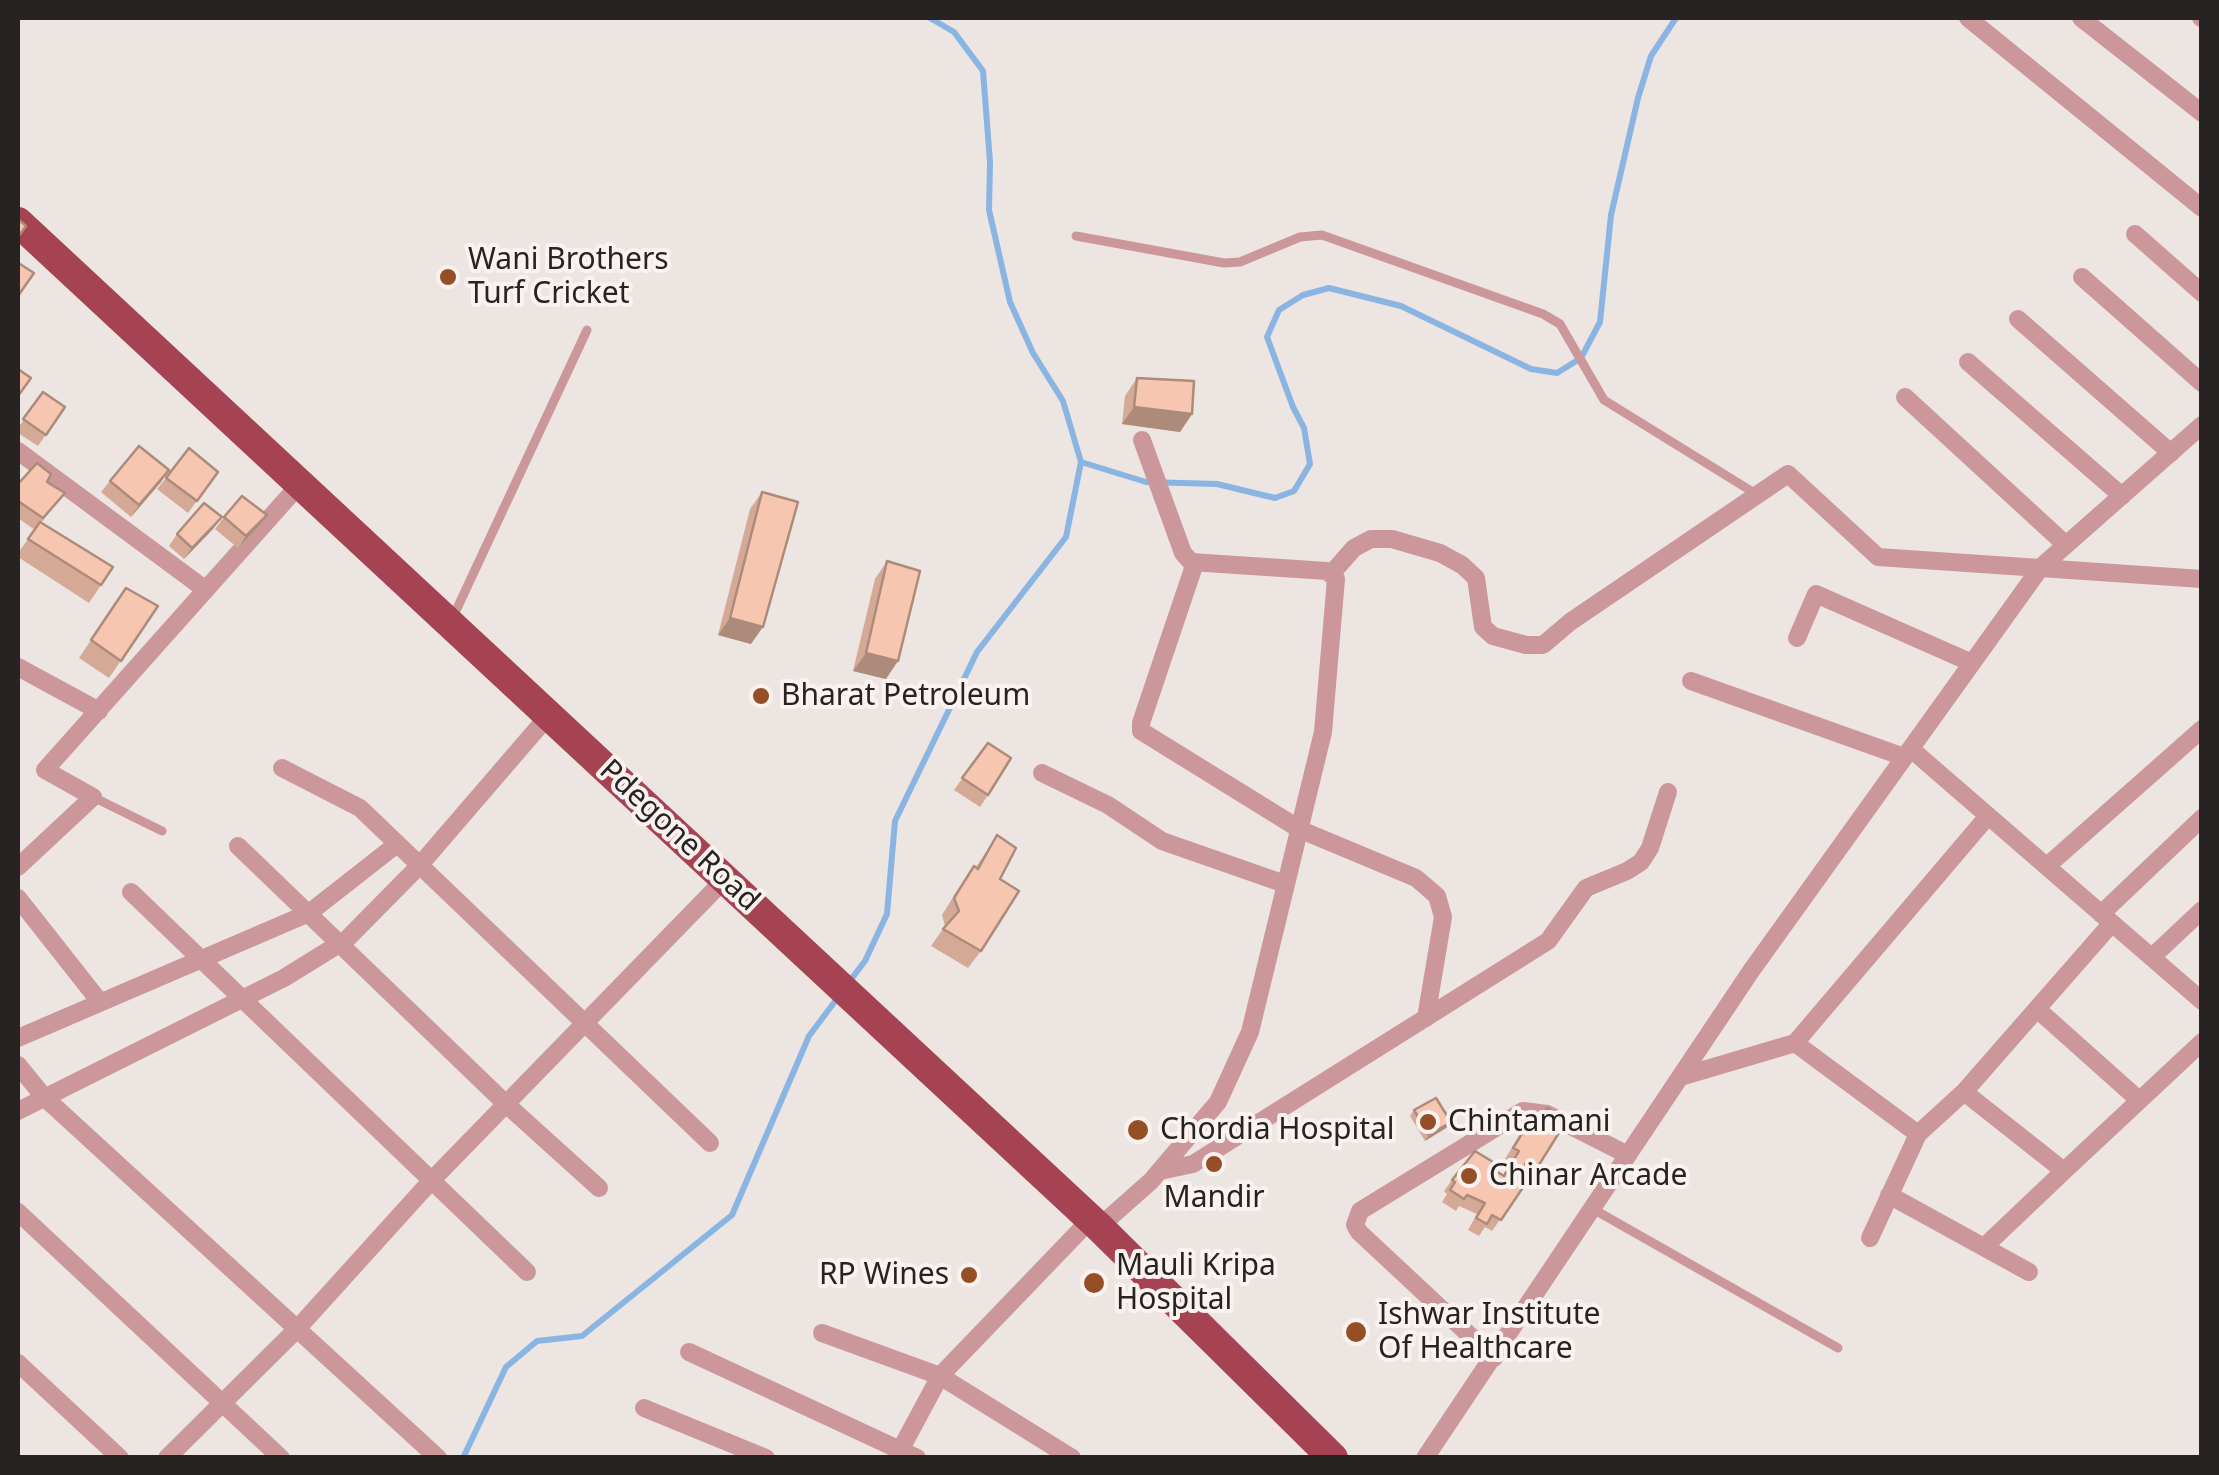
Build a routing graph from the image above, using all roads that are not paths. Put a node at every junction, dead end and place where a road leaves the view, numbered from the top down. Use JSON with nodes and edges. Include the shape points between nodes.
{"nodes":[{"id":1,"x":1968,"y":18,"type":"edge"},
{"id":2,"x":2081,"y":18,"type":"edge"},
{"id":3,"x":2202,"y":114,"type":"edge"},
{"id":4,"x":2202,"y":208,"type":"edge"},
{"id":5,"x":18,"y":222,"type":"edge"},
{"id":6,"x":2135,"y":234,"type":"dead end"},
{"id":7,"x":1076,"y":236,"type":"dead end"},
{"id":8,"x":2082,"y":276,"type":"dead end"},
{"id":9,"x":2202,"y":293,"type":"edge"},
{"id":10,"x":2018,"y":319,"type":"dead end"},
{"id":11,"x":586,"y":330,"type":"dead end"},
{"id":12,"x":1968,"y":362,"type":"dead end"},
{"id":13,"x":2202,"y":383,"type":"edge"},
{"id":14,"x":1905,"y":397,"type":"dead end"},
{"id":15,"x":2202,"y":425,"type":"edge"},
{"id":16,"x":1142,"y":440,"type":"dead end"},
{"id":17,"x":18,"y":451,"type":"edge"},
{"id":18,"x":2171,"y":453,"type":"junction"},
{"id":19,"x":300,"y":484,"type":"junction"},
{"id":20,"x":1756,"y":494,"type":"junction"},
{"id":21,"x":2122,"y":496,"type":"junction"},
{"id":22,"x":2066,"y":544,"type":"junction"},
{"id":23,"x":1196,"y":563,"type":"junction"},
{"id":24,"x":2041,"y":567,"type":"junction"},
{"id":25,"x":1332,"y":573,"type":"junction"},
{"id":26,"x":2202,"y":579,"type":"edge"},
{"id":27,"x":206,"y":590,"type":"junction"},
{"id":28,"x":450,"y":624,"type":"junction"},
{"id":29,"x":1797,"y":638,"type":"dead end"},
{"id":30,"x":1972,"y":663,"type":"junction"},
{"id":31,"x":18,"y":667,"type":"edge"},
{"id":32,"x":1691,"y":681,"type":"dead end"},
{"id":33,"x":98,"y":711,"type":"junction"},
{"id":34,"x":548,"y":715,"type":"junction"},
{"id":35,"x":2202,"y":729,"type":"edge"},
{"id":36,"x":1907,"y":753,"type":"junction"},
{"id":37,"x":282,"y":768,"type":"dead end"},
{"id":38,"x":1042,"y":774,"type":"dead end"},
{"id":39,"x":1668,"y":792,"type":"dead end"},
{"id":40,"x":92,"y":796,"type":"junction"},
{"id":41,"x":1988,"y":816,"type":"junction"},
{"id":42,"x":2202,"y":818,"type":"edge"},
{"id":43,"x":1301,"y":830,"type":"junction"},
{"id":44,"x":162,"y":831,"type":"dead end"},
{"id":45,"x":397,"y":844,"type":"junction"},
{"id":46,"x":238,"y":846,"type":"dead end"},
{"id":47,"x":419,"y":866,"type":"junction"},
{"id":48,"x":2047,"y":866,"type":"junction"},
{"id":49,"x":18,"y":867,"type":"edge"},
{"id":50,"x":724,"y":879,"type":"junction"},
{"id":51,"x":1285,"y":884,"type":"junction"},
{"id":52,"x":130,"y":892,"type":"dead end"},
{"id":53,"x":18,"y":898,"type":"edge"},
{"id":54,"x":2202,"y":910,"type":"edge"},
{"id":55,"x":309,"y":913,"type":"junction"},
{"id":56,"x":2106,"y":918,"type":"junction"},
{"id":57,"x":340,"y":943,"type":"junction"},
{"id":58,"x":2152,"y":957,"type":"junction"},
{"id":59,"x":200,"y":960,"type":"junction"},
{"id":60,"x":240,"y":1000,"type":"junction"},
{"id":61,"x":2202,"y":1001,"type":"edge"},
{"id":62,"x":100,"y":1002,"type":"junction"},
{"id":63,"x":2037,"y":1008,"type":"junction"},
{"id":64,"x":1426,"y":1018,"type":"junction"},
{"id":65,"x":583,"y":1024,"type":"junction"},
{"id":66,"x":18,"y":1038,"type":"edge"},
{"id":67,"x":1794,"y":1042,"type":"junction"},
{"id":68,"x":2202,"y":1042,"type":"edge"},
{"id":69,"x":18,"y":1065,"type":"edge"},
{"id":70,"x":1680,"y":1077,"type":"junction"},
{"id":71,"x":1964,"y":1092,"type":"junction"},
{"id":72,"x":44,"y":1098,"type":"junction"},
{"id":73,"x":2139,"y":1100,"type":"junction"},
{"id":74,"x":506,"y":1104,"type":"junction"},
{"id":75,"x":18,"y":1111,"type":"edge"},
{"id":76,"x":1918,"y":1134,"type":"junction"},
{"id":77,"x":710,"y":1143,"type":"dead end"},
{"id":78,"x":1628,"y":1155,"type":"junction"},
{"id":79,"x":1160,"y":1171,"type":"junction"},
{"id":80,"x":2064,"y":1171,"type":"junction"},
{"id":81,"x":431,"y":1181,"type":"junction"},
{"id":82,"x":599,"y":1188,"type":"dead end"},
{"id":83,"x":1890,"y":1196,"type":"junction"},
{"id":84,"x":1592,"y":1209,"type":"junction"},
{"id":85,"x":18,"y":1212,"type":"edge"},
{"id":86,"x":1095,"y":1223,"type":"junction"},
{"id":87,"x":1870,"y":1238,"type":"dead end"},
{"id":88,"x":1984,"y":1247,"type":"junction"},
{"id":89,"x":527,"y":1272,"type":"dead end"},
{"id":90,"x":2030,"y":1272,"type":"dead end"},
{"id":91,"x":297,"y":1328,"type":"junction"},
{"id":92,"x":822,"y":1333,"type":"dead end"},
{"id":93,"x":1838,"y":1348,"type":"dead end"},
{"id":94,"x":690,"y":1352,"type":"dead end"},
{"id":95,"x":1494,"y":1358,"type":"junction"},
{"id":96,"x":18,"y":1364,"type":"edge"},
{"id":97,"x":940,"y":1376,"type":"junction"},
{"id":98,"x":222,"y":1402,"type":"junction"},
{"id":99,"x":644,"y":1408,"type":"dead end"},
{"id":100,"x":905,"y":1455,"type":"edge"},
{"id":101,"x":120,"y":1458,"type":"edge"},
{"id":102,"x":167,"y":1458,"type":"edge"},
{"id":103,"x":280,"y":1458,"type":"edge"},
{"id":104,"x":438,"y":1458,"type":"edge"},
{"id":105,"x":766,"y":1458,"type":"edge"},
{"id":106,"x":1072,"y":1458,"type":"edge"},
{"id":107,"x":1332,"y":1458,"type":"edge"},
{"id":108,"x":1426,"y":1458,"type":"edge"}],
"edges":[{"from":1,"to":4,"type":"street"},
{"from":2,"to":3,"type":"street"},
{"from":5,"to":19,"type":"highway","name":"Pdegone Road"},
{"from":6,"to":9,"type":"street"},
{"from":7,"to":20,"type":"lane","via":[[1240,262],[1322,235],[1543,314],[1560,324],[1597,390],[1616,410]]},
{"from":8,"to":13,"type":"street"},
{"from":10,"to":18,"type":"street"},
{"from":11,"to":28,"type":"lane"},
{"from":12,"to":21,"type":"street"},
{"from":14,"to":22,"type":"street"},
{"from":15,"to":18,"type":"street"},
{"from":16,"to":23,"type":"street","via":[[1183,553]]},
{"from":17,"to":27,"type":"street"},
{"from":18,"to":21,"type":"street"},
{"from":19,"to":27,"type":"street"},
{"from":19,"to":28,"type":"highway","name":"Pdegone Road"},
{"from":20,"to":24,"type":"street","via":[[1788,474],[1878,557]]},
{"from":20,"to":25,"type":"street","via":[[1543,645],[1493,636],[1483,627],[1476,578],[1440,553],[1371,539]]},
{"from":21,"to":22,"type":"street"},
{"from":22,"to":24,"type":"street"},
{"from":23,"to":25,"type":"street"},
{"from":23,"to":43,"type":"street","via":[[1141,731]]},
{"from":24,"to":26,"type":"street"},
{"from":24,"to":30,"type":"street"},
{"from":25,"to":43,"type":"street","via":[[1323,732]]},
{"from":27,"to":33,"type":"street"},
{"from":28,"to":34,"type":"highway","name":"Pdegone Road"},
{"from":29,"to":30,"type":"street","via":[[1816,594]]},
{"from":30,"to":36,"type":"street"},
{"from":31,"to":33,"type":"street"},
{"from":32,"to":36,"type":"street"},
{"from":33,"to":40,"type":"street","via":[[45,770]]},
{"from":34,"to":47,"type":"street"},
{"from":34,"to":50,"type":"highway","name":"Pdegone Road"},
{"from":35,"to":48,"type":"street"},
{"from":36,"to":41,"type":"street"},
{"from":36,"to":70,"type":"street"},
{"from":37,"to":45,"type":"street","via":[[360,808]]},
{"from":38,"to":51,"type":"street","via":[[1108,805],[1162,841]]},
{"from":39,"to":64,"type":"street","via":[[1641,862],[1586,888],[1548,941]]},
{"from":40,"to":44,"type":"lane"},
{"from":40,"to":49,"type":"street"},
{"from":41,"to":48,"type":"street"},
{"from":41,"to":67,"type":"street"},
{"from":42,"to":56,"type":"street"},
{"from":43,"to":51,"type":"street"},
{"from":43,"to":64,"type":"street","via":[[1416,878],[1437,896],[1443,916]]},
{"from":45,"to":47,"type":"street"},
{"from":45,"to":55,"type":"street"},
{"from":46,"to":55,"type":"street"},
{"from":47,"to":57,"type":"street"},
{"from":47,"to":65,"type":"street"},
{"from":48,"to":56,"type":"street"},
{"from":50,"to":65,"type":"street"},
{"from":50,"to":86,"type":"highway","name":"Pdegone Road"},
{"from":51,"to":79,"type":"street","via":[[1250,1032],[1218,1102]]},
{"from":52,"to":59,"type":"street"},
{"from":53,"to":62,"type":"street"},
{"from":54,"to":58,"type":"street"},
{"from":55,"to":57,"type":"street"},
{"from":55,"to":59,"type":"street"},
{"from":56,"to":58,"type":"street"},
{"from":56,"to":63,"type":"street"},
{"from":57,"to":60,"type":"street"},
{"from":57,"to":74,"type":"street"},
{"from":58,"to":61,"type":"street"},
{"from":59,"to":60,"type":"street"},
{"from":59,"to":62,"type":"street"},
{"from":60,"to":72,"type":"street"},
{"from":60,"to":81,"type":"street"},
{"from":62,"to":66,"type":"street"},
{"from":63,"to":71,"type":"street"},
{"from":63,"to":73,"type":"street"},
{"from":64,"to":79,"type":"street","via":[[1193,1164]]},
{"from":65,"to":74,"type":"street"},
{"from":65,"to":77,"type":"street"},
{"from":67,"to":70,"type":"street"},
{"from":67,"to":76,"type":"street"},
{"from":68,"to":73,"type":"street"},
{"from":69,"to":72,"type":"street"},
{"from":70,"to":78,"type":"street"},
{"from":71,"to":76,"type":"street"},
{"from":71,"to":80,"type":"street"},
{"from":72,"to":75,"type":"street"},
{"from":72,"to":91,"type":"street"},
{"from":73,"to":80,"type":"street"},
{"from":74,"to":81,"type":"street"},
{"from":74,"to":82,"type":"street"},
{"from":76,"to":83,"type":"street"},
{"from":78,"to":84,"type":"street"},
{"from":78,"to":95,"type":"street","via":[[1547,1114],[1523,1111],[1360,1211],[1359,1232]]},
{"from":79,"to":86,"type":"street"},
{"from":80,"to":88,"type":"street"},
{"from":81,"to":89,"type":"street"},
{"from":81,"to":91,"type":"street"},
{"from":83,"to":87,"type":"street"},
{"from":83,"to":88,"type":"street"},
{"from":84,"to":93,"type":"lane"},
{"from":84,"to":95,"type":"street"},
{"from":85,"to":98,"type":"street"},
{"from":86,"to":97,"type":"street"},
{"from":86,"to":107,"type":"highway","name":"Pdegone Road"},
{"from":88,"to":90,"type":"street"},
{"from":91,"to":98,"type":"street"},
{"from":91,"to":104,"type":"street"},
{"from":92,"to":97,"type":"street"},
{"from":94,"to":100,"type":"street"},
{"from":95,"to":108,"type":"street"},
{"from":96,"to":101,"type":"street"},
{"from":97,"to":100,"type":"street"},
{"from":97,"to":106,"type":"street"},
{"from":98,"to":102,"type":"street"},
{"from":98,"to":103,"type":"street"},
{"from":99,"to":105,"type":"street"}]}
